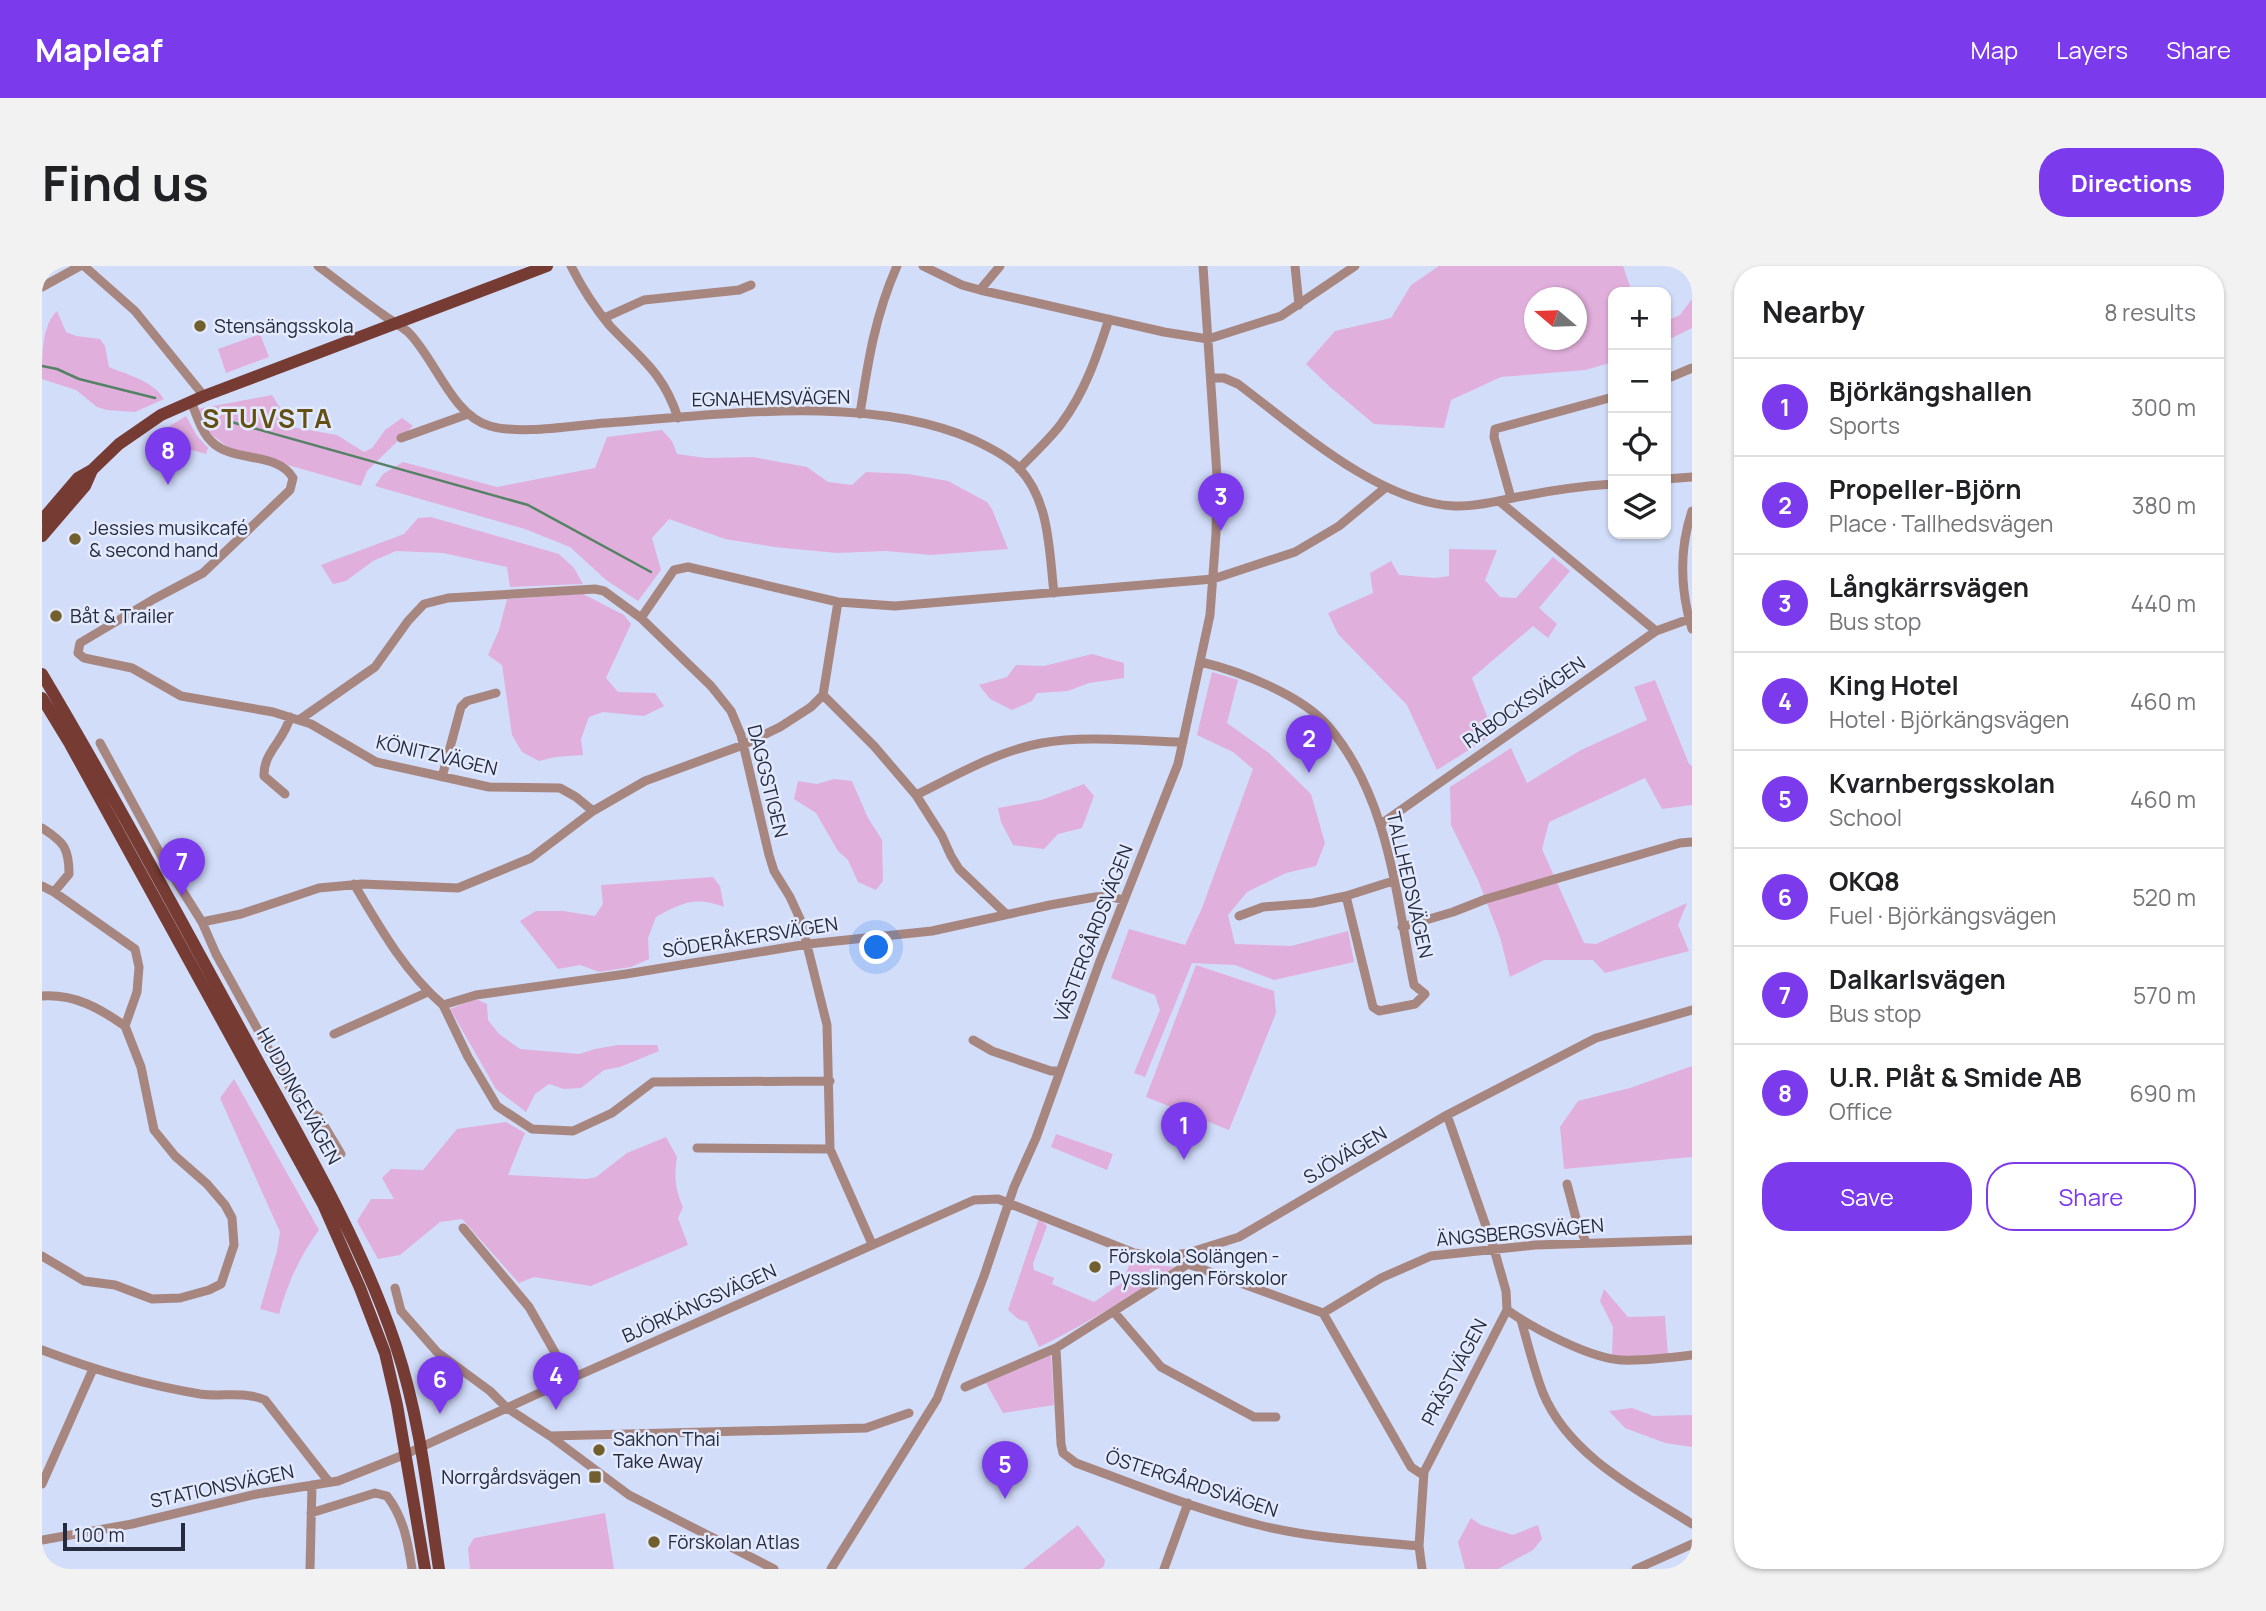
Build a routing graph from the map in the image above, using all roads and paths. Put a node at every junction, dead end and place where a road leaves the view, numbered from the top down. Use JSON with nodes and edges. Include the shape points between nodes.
{"nodes":[{"id":1,"x":82,"y":266,"type":"edge"},
{"id":2,"x":318,"y":266,"type":"edge"},
{"id":3,"x":571,"y":266,"type":"edge"},
{"id":4,"x":897,"y":266,"type":"edge"},
{"id":5,"x":923,"y":266,"type":"edge"},
{"id":6,"x":1000,"y":266,"type":"edge"},
{"id":7,"x":1203,"y":266,"type":"edge"},
{"id":8,"x":1295,"y":266,"type":"edge"},
{"id":9,"x":1355,"y":266,"type":"edge"},
{"id":10,"x":542,"y":267,"type":"edge"},
{"id":11,"x":751,"y":285,"type":"dead end"},
{"id":12,"x":42,"y":287,"type":"edge"},
{"id":13,"x":980,"y":290,"type":"junction"},
{"id":14,"x":1299,"y":305,"type":"junction"},
{"id":15,"x":604,"y":318,"type":"junction"},
{"id":16,"x":1109,"y":318,"type":"junction"},
{"id":17,"x":395,"y":324,"type":"junction"},
{"id":18,"x":1208,"y":338,"type":"junction"},
{"id":19,"x":1692,"y":368,"type":"edge"},
{"id":20,"x":1671,"y":377,"type":"edge"},
{"id":21,"x":1211,"y":378,"type":"junction"},
{"id":22,"x":204,"y":396,"type":"junction"},
{"id":23,"x":1608,"y":398,"type":"edge"},
{"id":24,"x":191,"y":402,"type":"junction"},
{"id":25,"x":468,"y":414,"type":"junction"},
{"id":26,"x":860,"y":414,"type":"junction"},
{"id":27,"x":678,"y":418,"type":"junction"},
{"id":28,"x":401,"y":438,"type":"dead end"},
{"id":29,"x":1019,"y":469,"type":"junction"},
{"id":30,"x":92,"y":470,"type":"junction"},
{"id":31,"x":1692,"y":477,"type":"edge"},
{"id":32,"x":1671,"y":479,"type":"edge"},
{"id":33,"x":1608,"y":485,"type":"edge"},
{"id":34,"x":1385,"y":488,"type":"junction"},
{"id":35,"x":1511,"y":498,"type":"junction"},
{"id":36,"x":1499,"y":501,"type":"junction"},
{"id":37,"x":1692,"y":511,"type":"edge"},
{"id":38,"x":42,"y":520,"type":"edge"},
{"id":39,"x":42,"y":536,"type":"edge"},
{"id":40,"x":1213,"y":579,"type":"junction"},
{"id":41,"x":1054,"y":593,"type":"junction"},
{"id":42,"x":838,"y":602,"type":"junction"},
{"id":43,"x":641,"y":618,"type":"junction"},
{"id":44,"x":1691,"y":622,"type":"edge"},
{"id":45,"x":1656,"y":631,"type":"junction"},
{"id":46,"x":1201,"y":662,"type":"junction"},
{"id":47,"x":42,"y":674,"type":"edge"},
{"id":48,"x":496,"y":693,"type":"dead end"},
{"id":49,"x":823,"y":695,"type":"junction"},
{"id":50,"x":42,"y":698,"type":"edge"},
{"id":51,"x":295,"y":719,"type":"junction"},
{"id":52,"x":1183,"y":742,"type":"junction"},
{"id":53,"x":100,"y":743,"type":"dead end"},
{"id":54,"x":743,"y":746,"type":"junction"},
{"id":55,"x":442,"y":777,"type":"junction"},
{"id":56,"x":285,"y":794,"type":"dead end"},
{"id":57,"x":916,"y":795,"type":"junction"},
{"id":58,"x":593,"y":811,"type":"junction"},
{"id":59,"x":1381,"y":824,"type":"junction"},
{"id":60,"x":42,"y":828,"type":"edge"},
{"id":61,"x":1692,"y":842,"type":"edge"},
{"id":62,"x":1393,"y":881,"type":"junction"},
{"id":63,"x":354,"y":884,"type":"junction"},
{"id":64,"x":42,"y":886,"type":"edge"},
{"id":65,"x":54,"y":892,"type":"junction"},
{"id":66,"x":1346,"y":896,"type":"junction"},
{"id":67,"x":1123,"y":900,"type":"junction"},
{"id":68,"x":1006,"y":914,"type":"junction"},
{"id":69,"x":1239,"y":916,"type":"dead end"},
{"id":70,"x":202,"y":922,"type":"junction"},
{"id":71,"x":1402,"y":927,"type":"junction"},
{"id":72,"x":808,"y":944,"type":"junction"},
{"id":73,"x":428,"y":992,"type":"junction"},
{"id":74,"x":42,"y":996,"type":"edge"},
{"id":75,"x":443,"y":1005,"type":"junction"},
{"id":76,"x":1692,"y":1010,"type":"edge"},
{"id":77,"x":125,"y":1026,"type":"junction"},
{"id":78,"x":334,"y":1034,"type":"dead end"},
{"id":79,"x":973,"y":1040,"type":"dead end"},
{"id":80,"x":1058,"y":1071,"type":"junction"},
{"id":81,"x":830,"y":1081,"type":"junction"},
{"id":82,"x":1447,"y":1115,"type":"junction"},
{"id":83,"x":697,"y":1148,"type":"dead end"},
{"id":84,"x":830,"y":1149,"type":"junction"},
{"id":85,"x":341,"y":1154,"type":"dead end"},
{"id":86,"x":1567,"y":1184,"type":"dead end"},
{"id":87,"x":1009,"y":1203,"type":"junction"},
{"id":88,"x":463,"y":1228,"type":"dead end"},
{"id":89,"x":1692,"y":1240,"type":"edge"},
{"id":90,"x":1586,"y":1242,"type":"junction"},
{"id":91,"x":872,"y":1244,"type":"junction"},
{"id":92,"x":1494,"y":1249,"type":"junction"},
{"id":93,"x":42,"y":1255,"type":"edge"},
{"id":94,"x":395,"y":1288,"type":"dead end"},
{"id":95,"x":1507,"y":1310,"type":"junction"},
{"id":96,"x":1114,"y":1312,"type":"junction"},
{"id":97,"x":1323,"y":1312,"type":"junction"},
{"id":98,"x":1521,"y":1320,"type":"junction"},
{"id":99,"x":1056,"y":1348,"type":"junction"},
{"id":100,"x":42,"y":1350,"type":"edge"},
{"id":101,"x":1692,"y":1354,"type":"edge"},
{"id":102,"x":93,"y":1369,"type":"junction"},
{"id":103,"x":570,"y":1379,"type":"junction"},
{"id":104,"x":965,"y":1387,"type":"dead end"},
{"id":105,"x":507,"y":1408,"type":"junction"},
{"id":106,"x":909,"y":1413,"type":"dead end"},
{"id":107,"x":1276,"y":1417,"type":"dead end"},
{"id":108,"x":550,"y":1436,"type":"junction"},
{"id":109,"x":421,"y":1447,"type":"junction"},
{"id":110,"x":406,"y":1454,"type":"junction"},
{"id":111,"x":1423,"y":1475,"type":"junction"},
{"id":112,"x":329,"y":1482,"type":"junction"},
{"id":113,"x":42,"y":1484,"type":"edge"},
{"id":114,"x":312,"y":1485,"type":"junction"},
{"id":115,"x":1188,"y":1503,"type":"junction"},
{"id":116,"x":311,"y":1513,"type":"junction"},
{"id":117,"x":1692,"y":1524,"type":"edge"},
{"id":118,"x":42,"y":1540,"type":"edge"},
{"id":119,"x":1692,"y":1544,"type":"edge"},
{"id":120,"x":1419,"y":1546,"type":"junction"},
{"id":121,"x":310,"y":1569,"type":"edge"},
{"id":122,"x":412,"y":1569,"type":"edge"},
{"id":123,"x":425,"y":1569,"type":"edge"},
{"id":124,"x":439,"y":1569,"type":"edge"},
{"id":125,"x":774,"y":1569,"type":"edge"},
{"id":126,"x":831,"y":1569,"type":"edge"},
{"id":127,"x":1164,"y":1569,"type":"edge"},
{"id":128,"x":1422,"y":1569,"type":"edge"},
{"id":129,"x":1636,"y":1569,"type":"edge"}],
"edges":[{"from":1,"to":12,"type":"street"},
{"from":1,"to":22,"type":"street","via":[[135,311]]},
{"from":2,"to":17,"type":"street","name":"EGNAHEMSVÄGEN"},
{"from":3,"to":15,"type":"street"},
{"from":4,"to":26,"type":"street","via":[[877,316]]},
{"from":5,"to":13,"type":"street"},
{"from":6,"to":13,"type":"street"},
{"from":7,"to":18,"type":"street","name":"VÄSTERGÅRDSVÄGEN"},
{"from":8,"to":14,"type":"street"},
{"from":9,"to":14,"type":"street"},
{"from":10,"to":17,"type":"main road"},
{"from":11,"to":15,"type":"street","via":[[644,300]]},
{"from":13,"to":16,"type":"street"},
{"from":14,"to":18,"type":"street","via":[[1266,322]]},
{"from":15,"to":27,"type":"street","via":[[656,372]]},
{"from":16,"to":18,"type":"street"},
{"from":16,"to":29,"type":"street","via":[[1084,387],[1060,425]]},
{"from":17,"to":22,"type":"main road"},
{"from":17,"to":25,"type":"street","name":"EGNAHEMSVÄGEN","via":[[413,338]]},
{"from":18,"to":21,"type":"street","name":"VÄSTERGÅRDSVÄGEN"},
{"from":19,"to":20,"type":"street"},
{"from":21,"to":34,"type":"street","via":[[1224,377],[1238,384],[1345,464]]},
{"from":21,"to":40,"type":"street","name":"VÄSTERGÅRDSVÄGEN","via":[[1217,476]]},
{"from":22,"to":24,"type":"main road"},
{"from":23,"to":35,"type":"street","via":[[1495,429]]},
{"from":24,"to":30,"type":"main road","via":[[143,426]]},
{"from":24,"to":51,"type":"street","name":"KÖNITZVÄGEN","via":[[213,444],[284,468],[290,472],[290,490],[203,573],[80,643],[78,653],[132,668],[181,696]]},
{"from":25,"to":27,"type":"street","name":"EGNAHEMSVÄGEN","via":[[502,429]]},
{"from":25,"to":28,"type":"street"},
{"from":26,"to":27,"type":"street","name":"EGNAHEMSVÄGEN","via":[[804,411]]},
{"from":26,"to":29,"type":"street","name":"EGNAHEMSVÄGEN","via":[[956,432],[987,446]]},
{"from":29,"to":41,"type":"street","name":"EGNAHEMSVÄGEN","via":[[1043,511]]},
{"from":30,"to":38,"type":"main road","via":[[78,478]]},
{"from":30,"to":39,"type":"main road","via":[[85,486]]},
{"from":31,"to":32,"type":"street"},
{"from":33,"to":35,"type":"street"},
{"from":34,"to":36,"type":"street","via":[[1455,506]]},
{"from":34,"to":40,"type":"street","via":[[1339,526],[1295,552]]},
{"from":35,"to":36,"type":"street"},
{"from":36,"to":45,"type":"street"},
{"from":37,"to":44,"type":"street","via":[[1682,557]]},
{"from":40,"to":41,"type":"street"},
{"from":40,"to":46,"type":"street","name":"VÄSTERGÅRDSVÄGEN"},
{"from":41,"to":42,"type":"street","via":[[911,606]]},
{"from":42,"to":43,"type":"street","via":[[688,567],[674,570]]},
{"from":42,"to":49,"type":"street"},
{"from":43,"to":51,"type":"street","name":"DAGGSTIGEN","via":[[595,589],[448,598],[424,604],[375,667]]},
{"from":43,"to":54,"type":"street","name":"DAGGSTIGEN","via":[[711,686],[731,712]]},
{"from":44,"to":45,"type":"street","name":"RÅBOCKSVÄGEN"},
{"from":45,"to":59,"type":"street","name":"RÅBOCKSVÄGEN"},
{"from":46,"to":52,"type":"street","name":"VÄSTERGÅRDSVÄGEN"},
{"from":46,"to":59,"type":"street","name":"TALLHEDSVÄGEN","via":[[1284,692],[1327,724],[1356,764]]},
{"from":47,"to":109,"type":"main road","name":"HUDDINGEVÄGEN","via":[[337,1206],[397,1348]]},
{"from":48,"to":55,"type":"street","via":[[461,707]]},
{"from":49,"to":54,"type":"street","via":[[797,716]]},
{"from":49,"to":57,"type":"street"},
{"from":50,"to":110,"type":"main road","name":"HUDDINGEVÄGEN","via":[[323,1204],[385,1353]]},
{"from":51,"to":55,"type":"street","name":"KÖNITZVÄGEN","via":[[376,762]]},
{"from":51,"to":56,"type":"street","via":[[263,764],[264,776]]},
{"from":52,"to":57,"type":"street","via":[[1043,742],[986,760]]},
{"from":52,"to":67,"type":"street","name":"VÄSTERGÅRDSVÄGEN","via":[[1170,788]]},
{"from":53,"to":70,"type":"street","name":"HUDDINGEVÄGEN"},
{"from":54,"to":58,"type":"street","via":[[645,781]]},
{"from":54,"to":72,"type":"street","name":"DAGGSTIGEN","via":[[769,855]]},
{"from":55,"to":58,"type":"street","name":"KÖNITZVÄGEN","via":[[489,787],[560,788]]},
{"from":57,"to":68,"type":"street","via":[[959,869]]},
{"from":58,"to":63,"type":"street","via":[[531,858],[458,888]]},
{"from":59,"to":62,"type":"street","name":"TALLHEDSVÄGEN"},
{"from":60,"to":65,"type":"street","via":[[57,837],[69,853],[69,874]]},
{"from":61,"to":71,"type":"street"},
{"from":62,"to":66,"type":"street"},
{"from":62,"to":71,"type":"street","name":"TALLHEDSVÄGEN"},
{"from":63,"to":70,"type":"street","via":[[319,888]]},
{"from":63,"to":73,"type":"street","via":[[397,956]]},
{"from":64,"to":65,"type":"street"},
{"from":65,"to":77,"type":"street","via":[[135,949],[139,967],[136,992]]},
{"from":66,"to":69,"type":"street","via":[[1263,907]]},
{"from":66,"to":71,"type":"street","name":"TALLHEDSVÄGEN","via":[[1373,1007],[1379,1011],[1415,1004],[1425,994],[1414,985]]},
{"from":67,"to":68,"type":"street","name":"SÖDERÅKERSVÄGEN","via":[[1095,897]]},
{"from":67,"to":80,"type":"street","name":"VÄSTERGÅRDSVÄGEN"},
{"from":68,"to":72,"type":"street","name":"SÖDERÅKERSVÄGEN","via":[[932,930]]},
{"from":70,"to":85,"type":"street","name":"HUDDINGEVÄGEN","via":[[300,1106],[319,1117]]},
{"from":72,"to":75,"type":"street","name":"SÖDERÅKERSVÄGEN","via":[[476,995]]},
{"from":72,"to":81,"type":"street","name":"DAGGSTIGEN","via":[[828,1032]]},
{"from":73,"to":75,"type":"street"},
{"from":73,"to":78,"type":"street"},
{"from":74,"to":77,"type":"street","via":[[80,1000]]},
{"from":75,"to":81,"type":"street","via":[[497,1105],[533,1129],[573,1131],[612,1113],[653,1082]]},
{"from":76,"to":82,"type":"street","name":"SJÖVÄGEN","via":[[1596,1038]]},
{"from":77,"to":93,"type":"street","via":[[141,1067],[154,1130],[232,1217],[234,1245],[221,1284],[180,1298],[152,1299],[115,1285],[84,1281]]},
{"from":79,"to":80,"type":"street","via":[[992,1051]]},
{"from":80,"to":87,"type":"street","name":"VÄSTERGÅRDSVÄGEN"},
{"from":81,"to":84,"type":"street","name":"DAGGSTIGEN"},
{"from":82,"to":87,"type":"street","name":"SJÖVÄGEN","via":[[1239,1237],[1188,1253],[1162,1257],[1134,1253]]},
{"from":82,"to":92,"type":"street","name":"PRÄSTVÄGEN"},
{"from":83,"to":84,"type":"street"},
{"from":84,"to":91,"type":"street","name":"DAGGSTIGEN"},
{"from":86,"to":90,"type":"street"},
{"from":87,"to":91,"type":"street","name":"BJÖRKÄNGSVÄGEN","via":[[974,1200]]},
{"from":87,"to":126,"type":"street","name":"VÄSTERGÅRDSVÄGEN","via":[[937,1399]]},
{"from":88,"to":103,"type":"street","via":[[529,1307]]},
{"from":89,"to":90,"type":"street","name":"ÄNGSBERGSVÄGEN"},
{"from":90,"to":92,"type":"street","name":"ÄNGSBERGSVÄGEN"},
{"from":91,"to":103,"type":"street","name":"BJÖRKÄNGSVÄGEN"},
{"from":92,"to":95,"type":"street","name":"PRÄSTVÄGEN"},
{"from":92,"to":97,"type":"street","name":"ÄNGSBERGSVÄGEN","via":[[1431,1256]]},
{"from":94,"to":105,"type":"street","via":[[401,1311],[426,1341]]},
{"from":95,"to":98,"type":"street"},
{"from":95,"to":111,"type":"street","name":"PRÄSTVÄGEN"},
{"from":96,"to":97,"type":"street","via":[[1188,1264]]},
{"from":96,"to":99,"type":"street"},
{"from":96,"to":107,"type":"street","via":[[1161,1367],[1254,1417]]},
{"from":97,"to":111,"type":"street","via":[[1411,1467]]},
{"from":98,"to":101,"type":"street","via":[[1578,1348],[1619,1360]]},
{"from":98,"to":117,"type":"street","via":[[1544,1394],[1562,1425],[1589,1456]]},
{"from":99,"to":104,"type":"street"},
{"from":99,"to":115,"type":"street","name":"ÖSTERGÅRDSVÄGEN","via":[[1063,1453],[1076,1463]]},
{"from":100,"to":102,"type":"street"},
{"from":102,"to":112,"type":"street","via":[[203,1394],[265,1400]]},
{"from":102,"to":113,"type":"street"},
{"from":103,"to":105,"type":"street","name":"BJÖRKÄNGSVÄGEN"},
{"from":105,"to":108,"type":"street"},
{"from":105,"to":109,"type":"street","name":"BJÖRKÄNGSVÄGEN"},
{"from":106,"to":108,"type":"street","via":[[866,1428]]},
{"from":108,"to":125,"type":"street","via":[[638,1501]]},
{"from":109,"to":110,"type":"street","name":"BJÖRKÄNGSVÄGEN"},
{"from":109,"to":124,"type":"main road","name":"HUDDINGEVÄGEN"},
{"from":110,"to":112,"type":"street","name":"STATIONSVÄGEN"},
{"from":110,"to":123,"type":"main road","name":"HUDDINGEVÄGEN"},
{"from":111,"to":120,"type":"street","name":"PRÄSTVÄGEN"},
{"from":112,"to":114,"type":"street","name":"STATIONSVÄGEN"},
{"from":114,"to":116,"type":"street"},
{"from":114,"to":118,"type":"street","name":"STATIONSVÄGEN"},
{"from":115,"to":120,"type":"street","name":"ÖSTERGÅRDSVÄGEN","via":[[1304,1535]]},
{"from":115,"to":127,"type":"street"},
{"from":116,"to":121,"type":"street"},
{"from":116,"to":122,"type":"street","via":[[375,1493],[387,1496],[407,1537]]},
{"from":119,"to":129,"type":"street"},
{"from":120,"to":128,"type":"street","name":"PRÄSTVÄGEN"}]}
